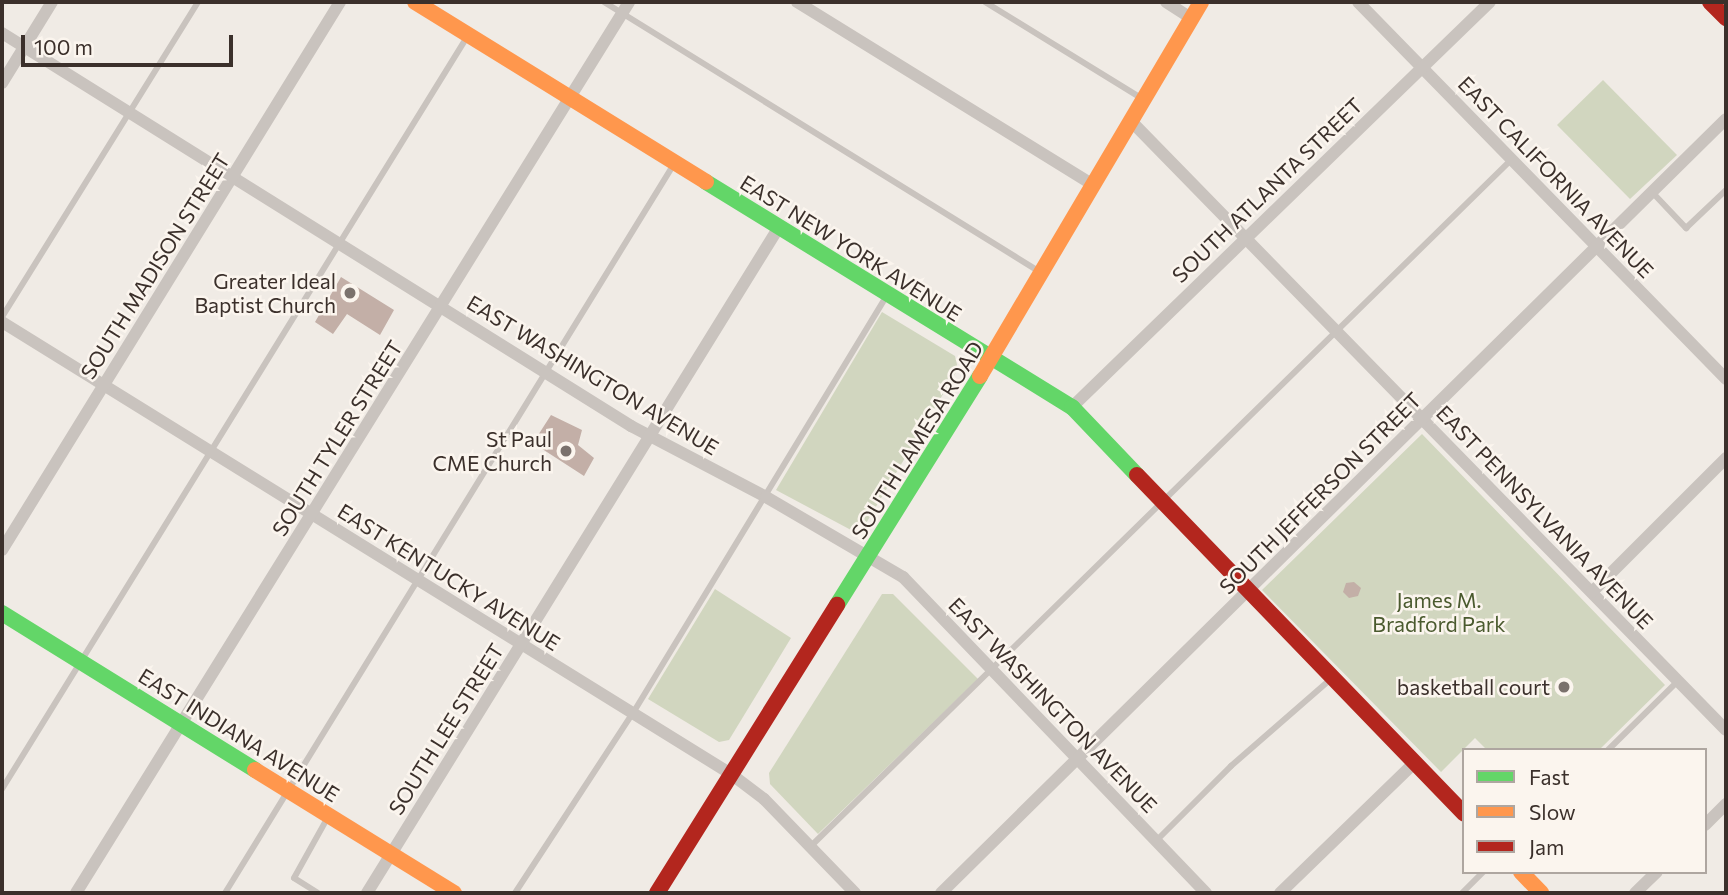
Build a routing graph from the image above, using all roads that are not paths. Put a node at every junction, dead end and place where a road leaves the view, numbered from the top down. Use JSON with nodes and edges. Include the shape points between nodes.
{"nodes":[{"id":1,"x":52,"y":2,"type":"edge"},
{"id":2,"x":198,"y":2,"type":"edge"},
{"id":3,"x":340,"y":2,"type":"edge"},
{"id":4,"x":415,"y":2,"type":"edge"},
{"id":5,"x":604,"y":2,"type":"edge"},
{"id":6,"x":797,"y":2,"type":"edge"},
{"id":7,"x":985,"y":2,"type":"edge"},
{"id":8,"x":1166,"y":2,"type":"edge"},
{"id":9,"x":1201,"y":2,"type":"edge"},
{"id":10,"x":1358,"y":2,"type":"edge"},
{"id":11,"x":1490,"y":2,"type":"edge"},
{"id":12,"x":1710,"y":2,"type":"edge"},
{"id":13,"x":626,"y":7,"type":"edge"},
{"id":14,"x":1191,"y":18,"type":"junction"},
{"id":15,"x":1726,"y":19,"type":"edge"},
{"id":16,"x":2,"y":33,"type":"edge"},
{"id":17,"x":468,"y":35,"type":"junction"},
{"id":18,"x":24,"y":47,"type":"junction"},
{"id":19,"x":1422,"y":67,"type":"junction"},
{"id":20,"x":2,"y":83,"type":"edge"},
{"id":21,"x":570,"y":98,"type":"junction"},
{"id":22,"x":1143,"y":99,"type":"junction"},
{"id":23,"x":130,"y":113,"type":"junction"},
{"id":24,"x":1726,"y":120,"type":"edge"},
{"id":25,"x":1131,"y":121,"type":"junction"},
{"id":26,"x":1511,"y":159,"type":"junction"},
{"id":27,"x":675,"y":163,"type":"junction"},
{"id":28,"x":233,"y":176,"type":"junction"},
{"id":29,"x":1094,"y":185,"type":"junction"},
{"id":30,"x":1726,"y":190,"type":"edge"},
{"id":31,"x":1652,"y":192,"type":"junction"},
{"id":32,"x":779,"y":227,"type":"junction"},
{"id":33,"x":1245,"y":238,"type":"junction"},
{"id":34,"x":341,"y":243,"type":"junction"},
{"id":35,"x":1597,"y":246,"type":"junction"},
{"id":36,"x":1042,"y":273,"type":"junction"},
{"id":37,"x":887,"y":295,"type":"junction"},
{"id":38,"x":441,"y":306,"type":"junction"},
{"id":39,"x":2,"y":319,"type":"edge"},
{"id":40,"x":1337,"y":331,"type":"junction"},
{"id":41,"x":991,"y":359,"type":"junction"},
{"id":42,"x":545,"y":371,"type":"junction"},
{"id":43,"x":1726,"y":379,"type":"edge"},
{"id":44,"x":103,"y":386,"type":"junction"},
{"id":45,"x":1072,"y":407,"type":"junction"},
{"id":46,"x":1423,"y":419,"type":"junction"},
{"id":47,"x":649,"y":436,"type":"junction"},
{"id":48,"x":209,"y":452,"type":"junction"},
{"id":49,"x":1726,"y":458,"type":"edge"},
{"id":50,"x":766,"y":497,"type":"junction"},
{"id":51,"x":1162,"y":501,"type":"junction"},
{"id":52,"x":311,"y":515,"type":"junction"},
{"id":53,"x":2,"y":550,"type":"edge"},
{"id":54,"x":869,"y":558,"type":"junction"},
{"id":55,"x":419,"y":581,"type":"junction"},
{"id":56,"x":1248,"y":590,"type":"junction"},
{"id":57,"x":1592,"y":592,"type":"junction"},
{"id":58,"x":2,"y":613,"type":"edge"},
{"id":59,"x":521,"y":644,"type":"junction"},
{"id":60,"x":80,"y":662,"type":"junction"},
{"id":61,"x":993,"y":670,"type":"junction"},
{"id":62,"x":1332,"y":678,"type":"junction"},
{"id":63,"x":1678,"y":681,"type":"junction"},
{"id":64,"x":632,"y":713,"type":"junction"},
{"id":65,"x":183,"y":725,"type":"junction"},
{"id":66,"x":1726,"y":730,"type":"edge"},
{"id":67,"x":1610,"y":748,"type":"edge"},
{"id":68,"x":1078,"y":759,"type":"junction"},
{"id":69,"x":1415,"y":763,"type":"junction"},
{"id":70,"x":731,"y":774,"type":"junction"},
{"id":71,"x":2,"y":789,"type":"edge"},
{"id":72,"x":288,"y":790,"type":"junction"},
{"id":73,"x":1726,"y":804,"type":"edge"},
{"id":74,"x":1462,"y":812,"type":"edge"},
{"id":75,"x":329,"y":816,"type":"junction"},
{"id":76,"x":1707,"y":823,"type":"edge"},
{"id":77,"x":1156,"y":841,"type":"junction"},
{"id":78,"x":810,"y":847,"type":"junction"},
{"id":79,"x":391,"y":854,"type":"junction"},
{"id":80,"x":1481,"y":874,"type":"edge"},
{"id":81,"x":1523,"y":874,"type":"edge"},
{"id":82,"x":1655,"y":874,"type":"edge"},
{"id":83,"x":76,"y":893,"type":"edge"},
{"id":84,"x":225,"y":893,"type":"edge"},
{"id":85,"x":318,"y":893,"type":"edge"},
{"id":86,"x":367,"y":893,"type":"edge"},
{"id":87,"x":454,"y":893,"type":"edge"},
{"id":88,"x":515,"y":893,"type":"edge"},
{"id":89,"x":657,"y":893,"type":"edge"},
{"id":90,"x":855,"y":893,"type":"edge"},
{"id":91,"x":941,"y":893,"type":"edge"},
{"id":92,"x":1206,"y":893,"type":"edge"},
{"id":93,"x":1280,"y":893,"type":"edge"},
{"id":94,"x":1462,"y":893,"type":"edge"},
{"id":95,"x":1541,"y":893,"type":"edge"},
{"id":96,"x":1635,"y":893,"type":"edge"}],
"edges":[{"from":1,"to":18,"type":"street"},
{"from":2,"to":23,"type":"lane"},
{"from":3,"to":28,"type":"street","name":"SOUTH MADISON STREET"},
{"from":4,"to":17,"type":"street","name":"EAST NEW YORK AVENUE"},
{"from":5,"to":13,"type":"lane"},
{"from":6,"to":29,"type":"street"},
{"from":7,"to":22,"type":"lane"},
{"from":8,"to":14,"type":"street"},
{"from":9,"to":14,"type":"street","name":"SOUTH LAMESA ROAD"},
{"from":10,"to":19,"type":"street","name":"EAST CALIFORNIA AVENUE"},
{"from":11,"to":19,"type":"street","name":"SOUTH ATLANTA STREET"},
{"from":12,"to":15,"type":"street"},
{"from":13,"to":21,"type":"street","name":"SOUTH TYLER STREET"},
{"from":13,"to":36,"type":"lane"},
{"from":14,"to":22,"type":"street","name":"SOUTH LAMESA ROAD"},
{"from":16,"to":18,"type":"street","name":"EAST WASHINGTON AVENUE"},
{"from":17,"to":21,"type":"street","name":"EAST NEW YORK AVENUE"},
{"from":17,"to":34,"type":"lane"},
{"from":18,"to":20,"type":"street"},
{"from":18,"to":23,"type":"street","name":"EAST WASHINGTON AVENUE"},
{"from":19,"to":26,"type":"street","name":"EAST CALIFORNIA AVENUE"},
{"from":19,"to":33,"type":"street","name":"SOUTH ATLANTA STREET"},
{"from":21,"to":27,"type":"street","name":"EAST NEW YORK AVENUE"},
{"from":21,"to":38,"type":"street","name":"SOUTH TYLER STREET"},
{"from":22,"to":25,"type":"street","name":"SOUTH LAMESA ROAD"},
{"from":23,"to":28,"type":"street","name":"EAST WASHINGTON AVENUE"},
{"from":23,"to":39,"type":"lane"},
{"from":24,"to":31,"type":"street","name":"SOUTH JEFFERSON STREET"},
{"from":25,"to":29,"type":"street","name":"SOUTH LAMESA ROAD"},
{"from":25,"to":33,"type":"street","name":"EAST PENNSYLVANIA AVENUE"},
{"from":26,"to":35,"type":"street","name":"EAST CALIFORNIA AVENUE"},
{"from":26,"to":40,"type":"lane"},
{"from":27,"to":32,"type":"street","name":"EAST NEW YORK AVENUE"},
{"from":27,"to":42,"type":"lane"},
{"from":28,"to":34,"type":"street","name":"EAST WASHINGTON AVENUE"},
{"from":28,"to":44,"type":"street","name":"SOUTH MADISON STREET"},
{"from":29,"to":36,"type":"street","name":"SOUTH LAMESA ROAD"},
{"from":30,"to":31,"type":"lane","via":[[1686,228]]},
{"from":31,"to":35,"type":"street","name":"SOUTH JEFFERSON STREET"},
{"from":32,"to":37,"type":"street","name":"EAST NEW YORK AVENUE"},
{"from":32,"to":47,"type":"street","name":"SOUTH LEE STREET"},
{"from":33,"to":40,"type":"street","name":"EAST PENNSYLVANIA AVENUE"},
{"from":33,"to":45,"type":"street","name":"SOUTH ATLANTA STREET"},
{"from":34,"to":38,"type":"street","name":"EAST WASHINGTON AVENUE"},
{"from":34,"to":48,"type":"lane"},
{"from":35,"to":43,"type":"street","name":"EAST CALIFORNIA AVENUE"},
{"from":35,"to":46,"type":"street","name":"SOUTH JEFFERSON STREET"},
{"from":36,"to":41,"type":"street","name":"SOUTH LAMESA ROAD"},
{"from":37,"to":41,"type":"street","name":"EAST NEW YORK AVENUE"},
{"from":37,"to":50,"type":"lane"},
{"from":38,"to":42,"type":"street","name":"EAST WASHINGTON AVENUE"},
{"from":38,"to":52,"type":"street","name":"SOUTH TYLER STREET"},
{"from":39,"to":44,"type":"street","name":"EAST KENTUCKY AVENUE"},
{"from":40,"to":46,"type":"street","name":"EAST PENNSYLVANIA AVENUE"},
{"from":40,"to":51,"type":"lane"},
{"from":41,"to":45,"type":"street","name":"EAST NEW YORK AVENUE"},
{"from":41,"to":54,"type":"street","name":"SOUTH LAMESA ROAD"},
{"from":42,"to":47,"type":"street","name":"EAST WASHINGTON AVENUE"},
{"from":42,"to":55,"type":"lane"},
{"from":44,"to":48,"type":"street","name":"EAST KENTUCKY AVENUE"},
{"from":44,"to":53,"type":"street","name":"SOUTH MADISON STREET"},
{"from":45,"to":51,"type":"street","name":"EAST NEW YORK AVENUE"},
{"from":46,"to":56,"type":"street","name":"SOUTH JEFFERSON STREET"},
{"from":46,"to":57,"type":"street","name":"EAST PENNSYLVANIA AVENUE"},
{"from":47,"to":50,"type":"street","name":"EAST WASHINGTON AVENUE"},
{"from":47,"to":59,"type":"street","name":"SOUTH LEE STREET"},
{"from":48,"to":52,"type":"street","name":"EAST KENTUCKY AVENUE"},
{"from":48,"to":60,"type":"lane"},
{"from":49,"to":57,"type":"street"},
{"from":50,"to":54,"type":"street","name":"EAST WASHINGTON AVENUE"},
{"from":50,"to":64,"type":"lane"},
{"from":51,"to":56,"type":"street","name":"EAST NEW YORK AVENUE"},
{"from":51,"to":61,"type":"lane"},
{"from":52,"to":55,"type":"street","name":"EAST KENTUCKY AVENUE"},
{"from":52,"to":65,"type":"street","name":"SOUTH TYLER STREET"},
{"from":54,"to":61,"type":"street","name":"EAST WASHINGTON AVENUE","via":[[904,577]]},
{"from":54,"to":70,"type":"street","name":"SOUTH LAMESA ROAD"},
{"from":55,"to":59,"type":"street","name":"EAST KENTUCKY AVENUE"},
{"from":55,"to":72,"type":"lane"},
{"from":56,"to":62,"type":"street","name":"EAST NEW YORK AVENUE"},
{"from":56,"to":68,"type":"street","name":"SOUTH JEFFERSON STREET"},
{"from":57,"to":63,"type":"street","name":"EAST PENNSYLVANIA AVENUE"},
{"from":58,"to":60,"type":"street","name":"EAST INDIANA AVENUE"},
{"from":59,"to":64,"type":"street","name":"EAST KENTUCKY AVENUE"},
{"from":59,"to":79,"type":"street","name":"SOUTH LEE STREET"},
{"from":60,"to":65,"type":"street","name":"EAST INDIANA AVENUE"},
{"from":60,"to":71,"type":"lane"},
{"from":61,"to":68,"type":"street","name":"EAST WASHINGTON AVENUE"},
{"from":61,"to":78,"type":"lane"},
{"from":62,"to":69,"type":"street","name":"EAST NEW YORK AVENUE"},
{"from":62,"to":77,"type":"lane","via":[[1231,766]]},
{"from":63,"to":66,"type":"street","name":"EAST PENNSYLVANIA AVENUE"},
{"from":63,"to":67,"type":"lane"},
{"from":64,"to":70,"type":"street","name":"EAST KENTUCKY AVENUE"},
{"from":64,"to":88,"type":"lane"},
{"from":65,"to":72,"type":"street","name":"EAST INDIANA AVENUE"},
{"from":65,"to":83,"type":"street","name":"SOUTH TYLER STREET"},
{"from":68,"to":77,"type":"street","name":"EAST WASHINGTON AVENUE"},
{"from":68,"to":91,"type":"street","name":"SOUTH JEFFERSON STREET"},
{"from":69,"to":74,"type":"street","name":"EAST NEW YORK AVENUE"},
{"from":69,"to":93,"type":"street"},
{"from":70,"to":78,"type":"street","name":"EAST KENTUCKY AVENUE","via":[[764,799]]},
{"from":70,"to":89,"type":"street","name":"SOUTH LAMESA ROAD"},
{"from":72,"to":75,"type":"street","name":"EAST INDIANA AVENUE"},
{"from":72,"to":84,"type":"lane"},
{"from":73,"to":76,"type":"street"},
{"from":75,"to":79,"type":"street","name":"EAST INDIANA AVENUE"},
{"from":75,"to":85,"type":"lane","via":[[294,878]]},
{"from":77,"to":92,"type":"street","name":"EAST WASHINGTON AVENUE"},
{"from":78,"to":90,"type":"street","name":"EAST KENTUCKY AVENUE"},
{"from":79,"to":86,"type":"street","name":"SOUTH LEE STREET"},
{"from":79,"to":87,"type":"street","name":"EAST INDIANA AVENUE"},
{"from":80,"to":94,"type":"lane"},
{"from":81,"to":95,"type":"street"},
{"from":82,"to":96,"type":"street"}]}
